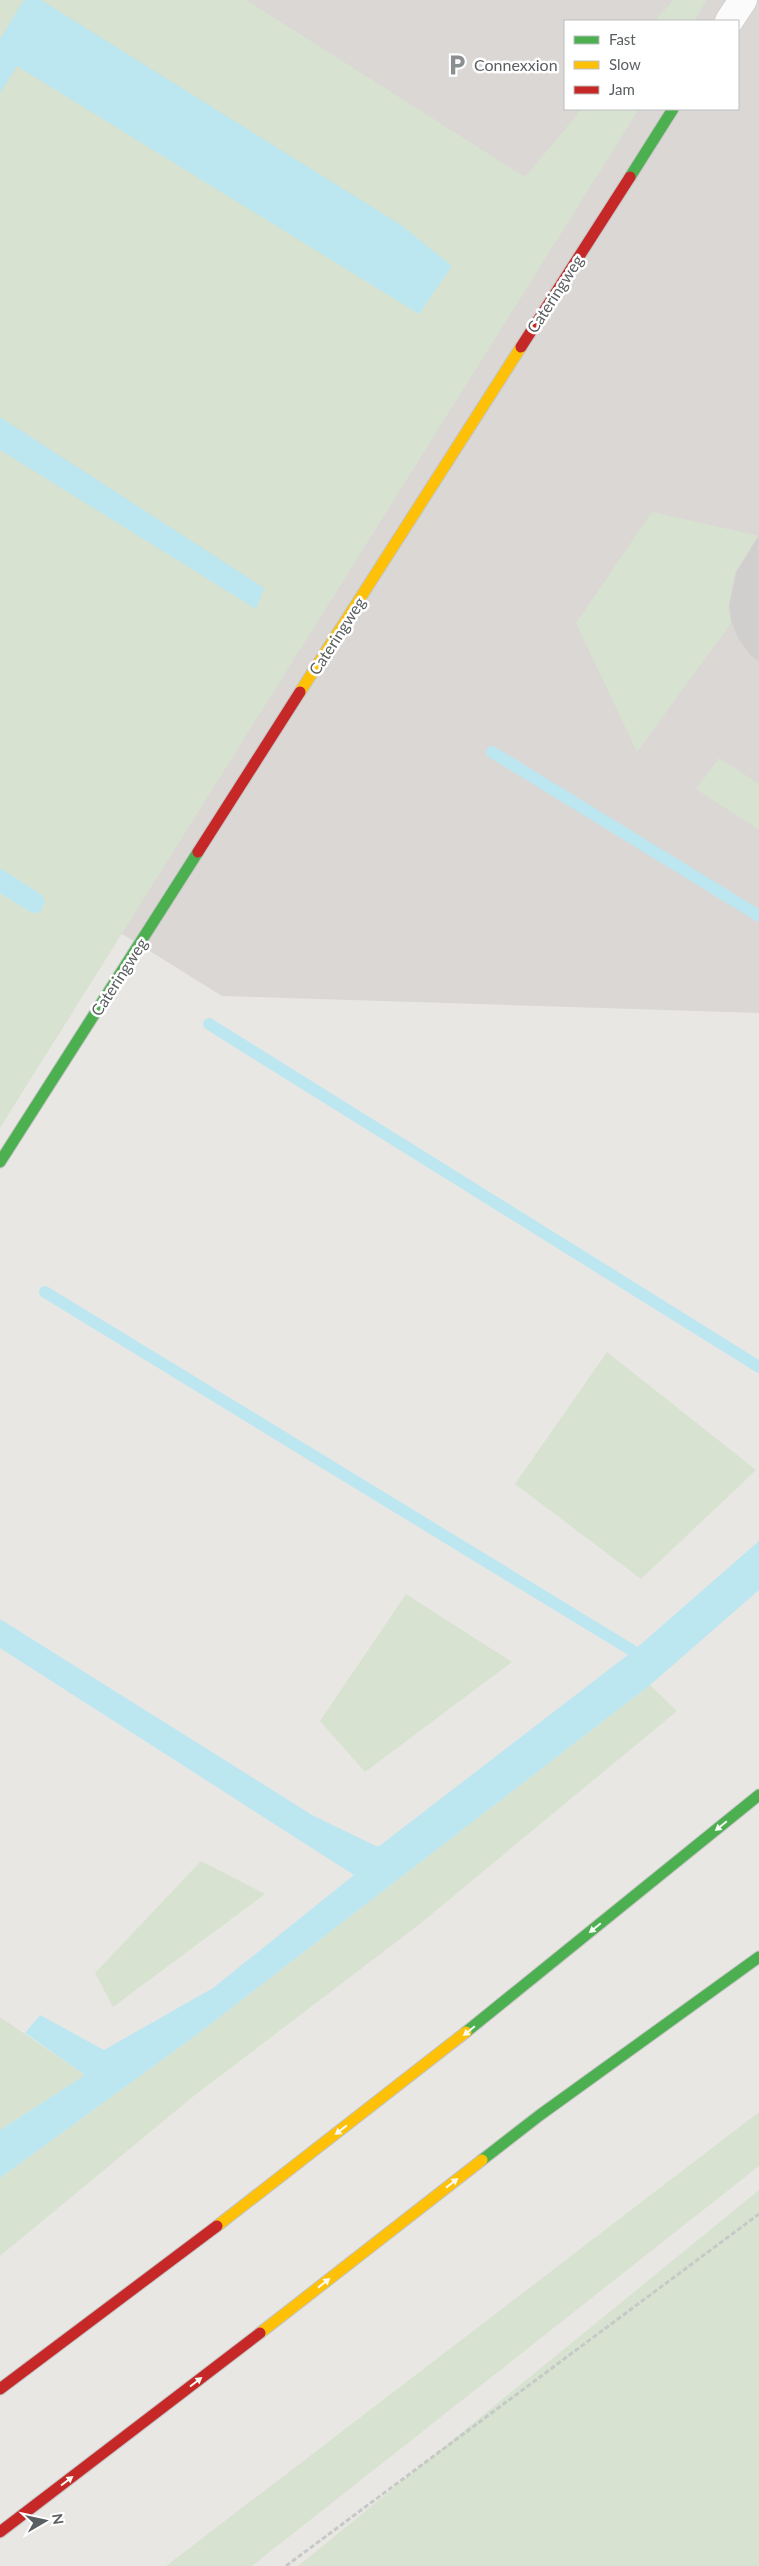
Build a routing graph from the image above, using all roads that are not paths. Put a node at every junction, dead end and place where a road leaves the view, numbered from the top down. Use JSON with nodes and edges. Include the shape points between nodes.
{"nodes":[{"id":1,"x":743,"y":0,"type":"edge"},
{"id":2,"x":730,"y":20,"type":"edge"},
{"id":3,"x":672,"y":110,"type":"edge"},
{"id":4,"x":0,"y":1162,"type":"edge"},
{"id":5,"x":759,"y":1795,"type":"edge"},
{"id":6,"x":759,"y":1957,"type":"edge"},
{"id":7,"x":0,"y":2389,"type":"edge"},
{"id":8,"x":0,"y":2532,"type":"edge"}],
"edges":[{"from":1,"to":2,"type":"street"},
{"from":3,"to":4,"type":"main road","name":"Cateringweg"},
{"from":5,"to":7,"type":"main road","one_way":true,"via":[[452,2044]]},
{"from":8,"to":6,"type":"main road","one_way":true,"via":[[540,2115]]}]}
